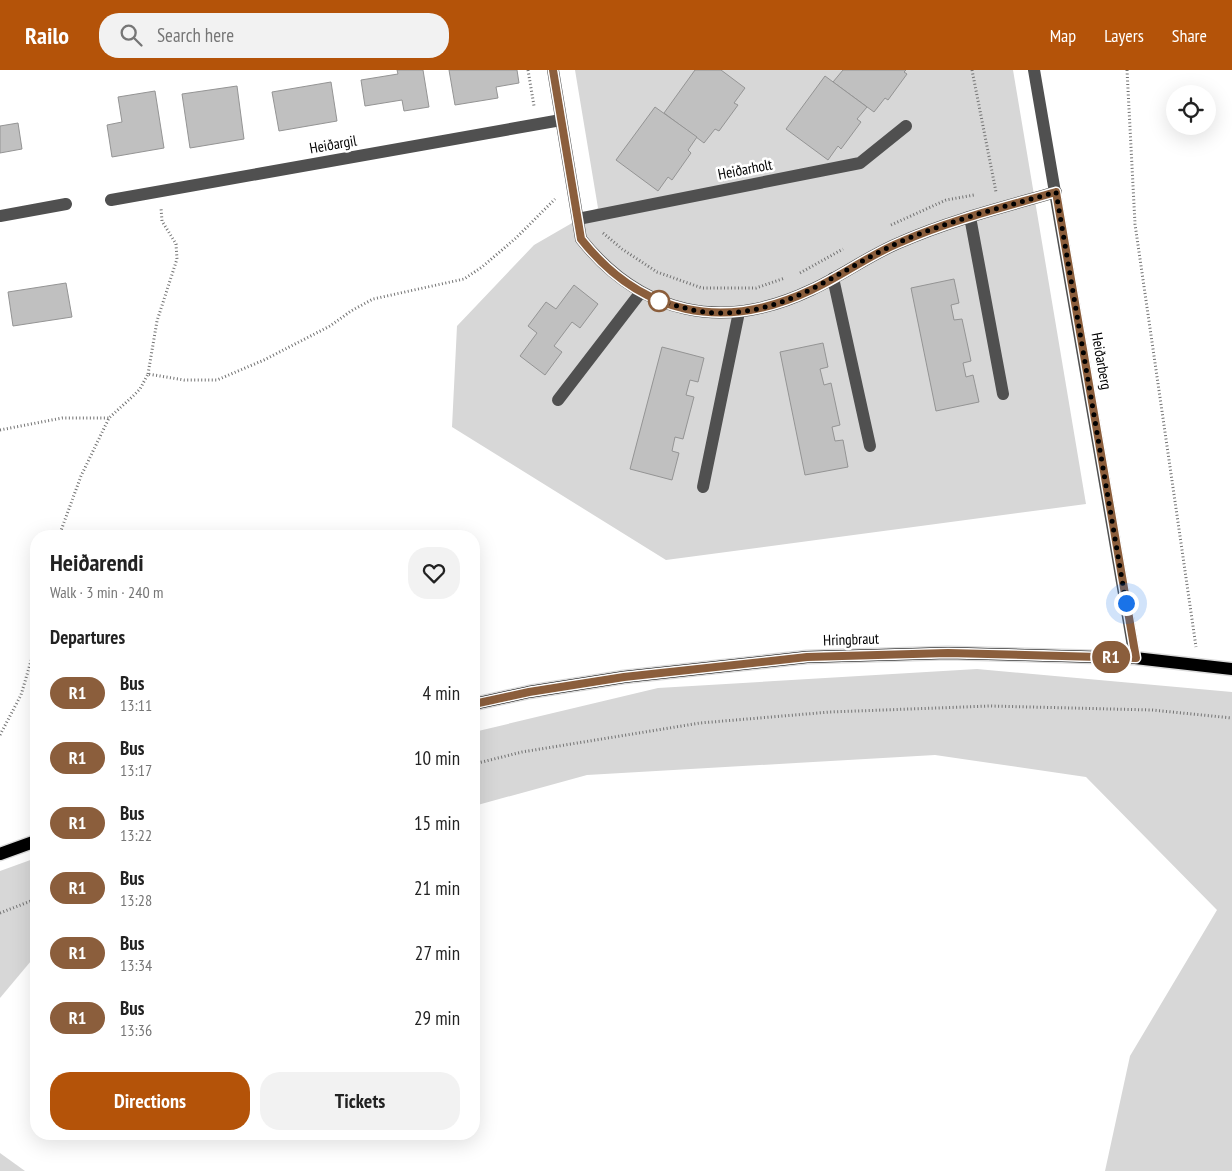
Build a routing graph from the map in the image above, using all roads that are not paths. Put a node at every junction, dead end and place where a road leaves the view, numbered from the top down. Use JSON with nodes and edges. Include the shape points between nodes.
{"nodes":[{"id":1,"x":553,"y":70,"type":"edge"},
{"id":2,"x":1034,"y":70,"type":"edge"},
{"id":3,"x":561,"y":120,"type":"junction"},
{"id":4,"x":906,"y":126,"type":"dead end"},
{"id":5,"x":1056,"y":192,"type":"junction"},
{"id":6,"x":111,"y":200,"type":"dead end"},
{"id":7,"x":66,"y":204,"type":"dead end"},
{"id":8,"x":0,"y":216,"type":"edge"},
{"id":9,"x":970,"y":217,"type":"junction"},
{"id":10,"x":578,"y":219,"type":"junction"},
{"id":11,"x":833,"y":278,"type":"junction"},
{"id":12,"x":641,"y":292,"type":"junction"},
{"id":13,"x":739,"y":312,"type":"junction"},
{"id":14,"x":1003,"y":394,"type":"dead end"},
{"id":15,"x":558,"y":400,"type":"dead end"},
{"id":16,"x":870,"y":446,"type":"dead end"},
{"id":17,"x":704,"y":487,"type":"dead end"},
{"id":18,"x":1136,"y":658,"type":"junction"},
{"id":19,"x":1232,"y":669,"type":"edge"},
{"id":20,"x":480,"y":703,"type":"edge"},
{"id":21,"x":30,"y":843,"type":"edge"},
{"id":22,"x":0,"y":854,"type":"edge"}],
"edges":[{"from":1,"to":3,"type":"street"},
{"from":2,"to":5,"type":"street","name":"Heiðarberg"},
{"from":3,"to":6,"type":"street","name":"Heiðargil"},
{"from":3,"to":10,"type":"street"},
{"from":4,"to":10,"type":"street","name":"Heiðarholt","via":[[860,163]]},
{"from":5,"to":9,"type":"street"},
{"from":5,"to":18,"type":"street","name":"Heiðarberg"},
{"from":7,"to":8,"type":"street"},
{"from":9,"to":11,"type":"street","via":[[900,242]]},
{"from":9,"to":14,"type":"street"},
{"from":10,"to":12,"type":"street","via":[[581,239],[596,257]]},
{"from":11,"to":13,"type":"street","via":[[780,303]]},
{"from":11,"to":16,"type":"street"},
{"from":12,"to":13,"type":"street","via":[[678,307],[718,313]]},
{"from":12,"to":15,"type":"street"},
{"from":13,"to":17,"type":"street"},
{"from":18,"to":19,"type":"main road","name":"Hringbraut"},
{"from":18,"to":20,"type":"main road","name":"Hringbraut","via":[[948,653],[807,657],[624,677]]},
{"from":21,"to":22,"type":"main road"}]}
